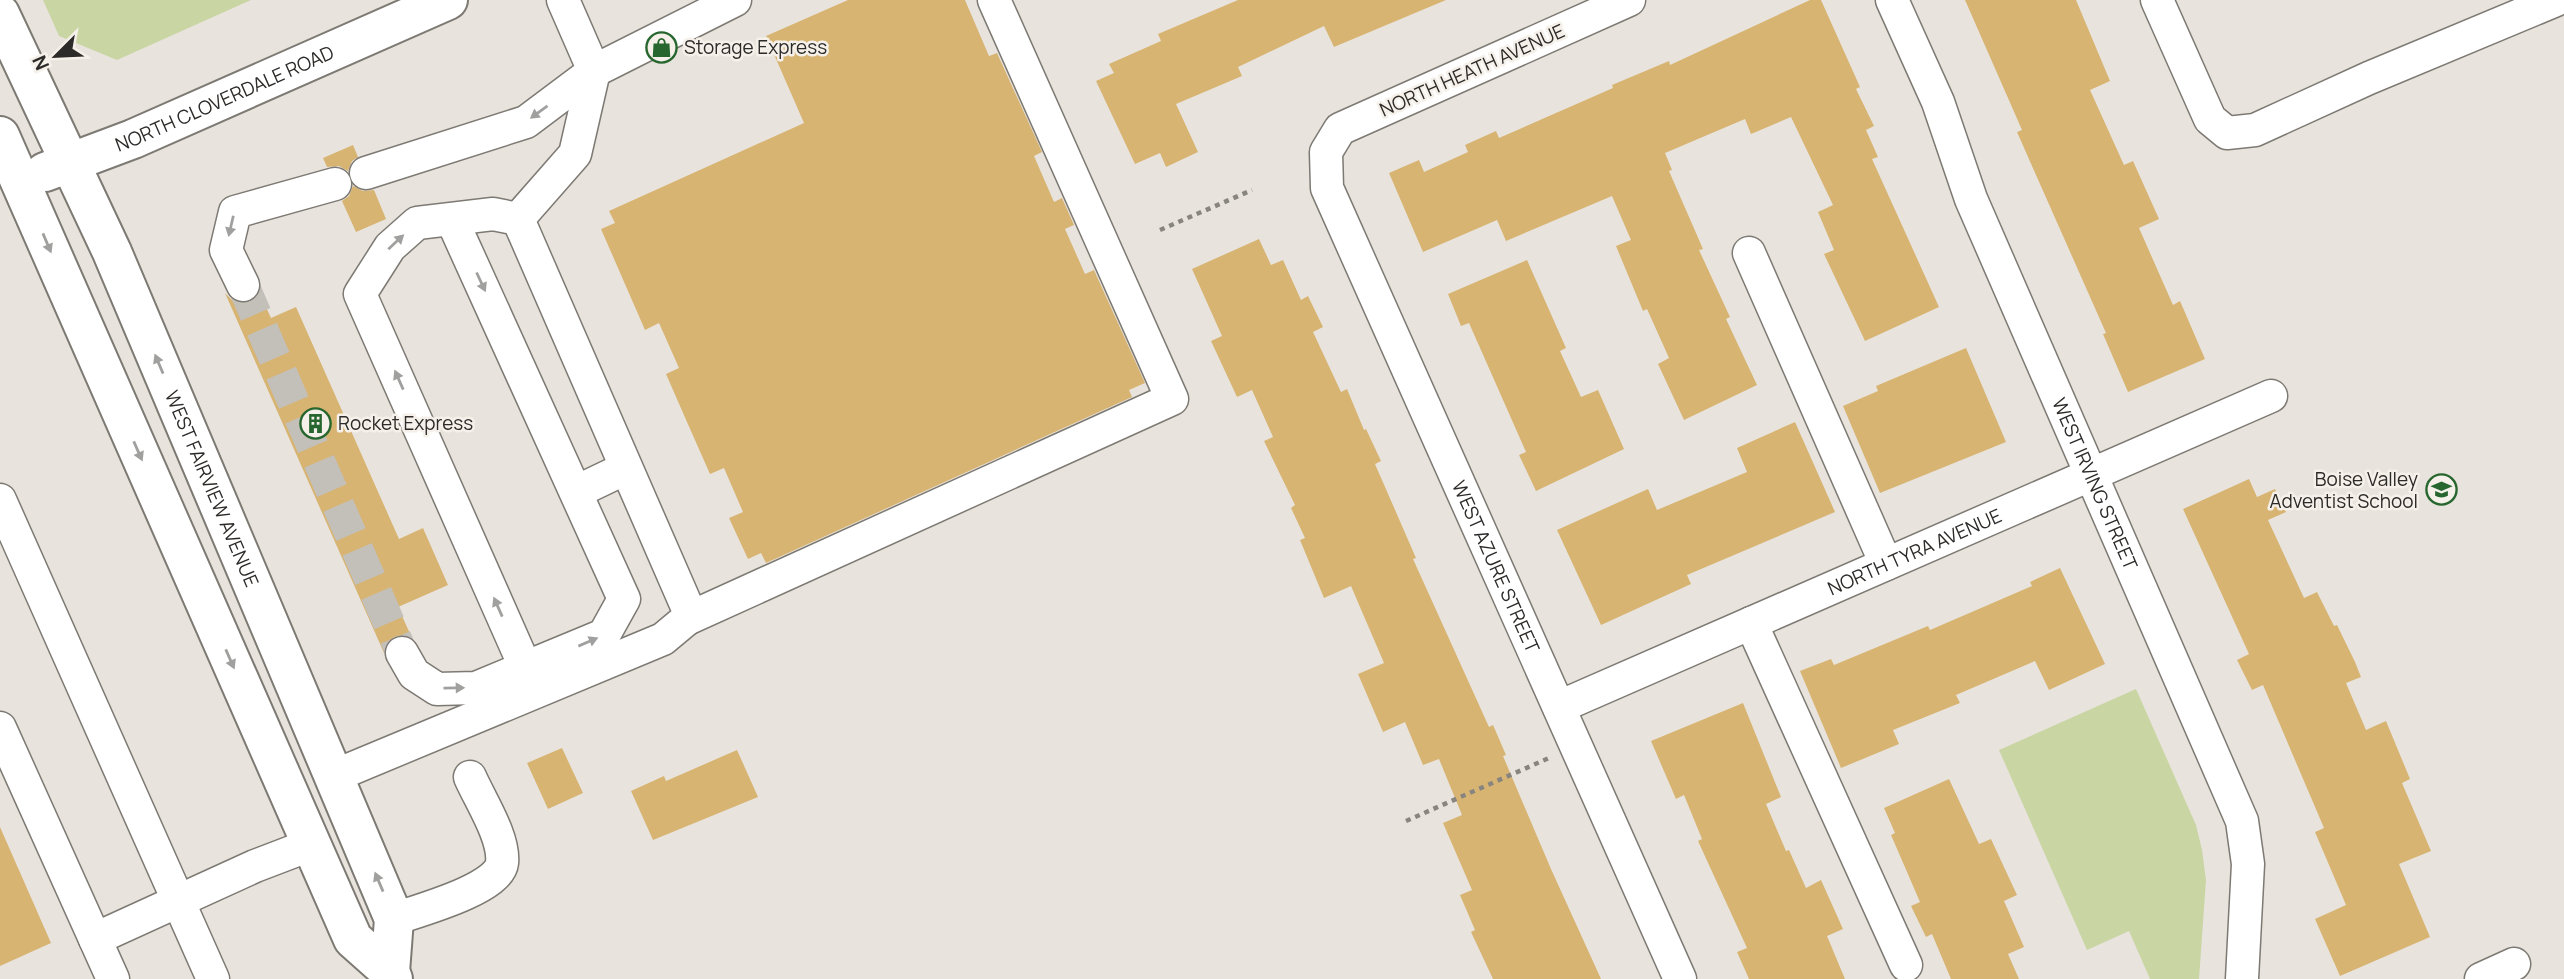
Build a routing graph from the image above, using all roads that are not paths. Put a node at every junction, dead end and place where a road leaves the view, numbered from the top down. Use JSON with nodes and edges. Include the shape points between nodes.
{"nodes":[{"id":1,"x":448,"y":0,"type":"edge"},
{"id":2,"x":563,"y":0,"type":"edge"},
{"id":3,"x":735,"y":0,"type":"edge"},
{"id":4,"x":995,"y":0,"type":"edge"},
{"id":5,"x":1629,"y":0,"type":"edge"},
{"id":6,"x":1892,"y":0,"type":"edge"},
{"id":7,"x":2157,"y":0,"type":"edge"},
{"id":8,"x":2556,"y":0,"type":"edge"},
{"id":9,"x":0,"y":13,"type":"edge"},
{"id":10,"x":594,"y":71,"type":"junction"},
{"id":11,"x":0,"y":136,"type":"edge"},
{"id":12,"x":1326,"y":152,"type":"joint"},
{"id":13,"x":70,"y":164,"type":"junction"},
{"id":14,"x":366,"y":173,"type":"dead end"},
{"id":15,"x":335,"y":184,"type":"dead end"},
{"id":16,"x":10,"y":186,"type":"edge"},
{"id":17,"x":518,"y":219,"type":"junction"},
{"id":18,"x":452,"y":220,"type":"junction"},
{"id":19,"x":1749,"y":253,"type":"dead end"},
{"id":20,"x":243,"y":285,"type":"tunnel mouth"},
{"id":21,"x":2271,"y":396,"type":"dead end"},
{"id":22,"x":626,"y":468,"type":"junction"},
{"id":23,"x":2091,"y":475,"type":"junction"},
{"id":24,"x":576,"y":492,"type":"junction"},
{"id":25,"x":0,"y":500,"type":"edge"},
{"id":26,"x":1886,"y":564,"type":"junction"},
{"id":27,"x":687,"y":619,"type":"junction"},
{"id":28,"x":1751,"y":623,"type":"junction"},
{"id":29,"x":402,"y":653,"type":"tunnel mouth"},
{"id":30,"x":526,"y":669,"type":"junction"},
{"id":31,"x":1559,"y":707,"type":"junction"},
{"id":32,"x":0,"y":728,"type":"edge"},
{"id":33,"x":334,"y":776,"type":"junction"},
{"id":34,"x":470,"y":777,"type":"dead end"},
{"id":35,"x":310,"y":845,"type":"junction"},
{"id":36,"x":179,"y":901,"type":"junction"},
{"id":37,"x":394,"y":919,"type":"junction"},
{"id":38,"x":95,"y":939,"type":"junction"},
{"id":39,"x":2514,"y":964,"type":"dead end"},
{"id":40,"x":1906,"y":965,"type":"dead end"},
{"id":41,"x":392,"y":975,"type":"edge"},
{"id":42,"x":113,"y":979,"type":"edge"},
{"id":43,"x":213,"y":979,"type":"edge"},
{"id":44,"x":1680,"y":979,"type":"edge"},
{"id":45,"x":2242,"y":979,"type":"edge"},
{"id":46,"x":2481,"y":979,"type":"edge"}],
"edges":[{"from":1,"to":13,"type":"main road","name":"NORTH CLOVERDALE ROAD"},
{"from":2,"to":10,"type":"street"},
{"from":3,"to":10,"type":"street"},
{"from":4,"to":27,"type":"street","via":[[1172,399]]},
{"from":5,"to":12,"type":"street","name":"NORTH HEATH AVENUE","via":[[1340,129]]},
{"from":6,"to":23,"type":"street","name":"WEST IRVING STREET","via":[[1938,102],[1971,199]]},
{"from":7,"to":8,"type":"street","via":[[2210,119],[2227,133],[2255,130]]},
{"from":9,"to":13,"type":"main road","name":"WEST FAIRVIEW AVENUE"},
{"from":10,"to":14,"type":"street","one_way":true,"via":[[526,122]]},
{"from":10,"to":17,"type":"street","via":[[575,154]]},
{"from":11,"to":16,"type":"main road","name":"WEST FAIRVIEW AVENUE"},
{"from":12,"to":31,"type":"street","name":"WEST AZURE STREET","via":[[1327,188]]},
{"from":13,"to":16,"type":"main road","name":"NORTH CLOVERDALE ROAD"},
{"from":33,"to":13,"type":"main road","name":"WEST FAIRVIEW AVENUE","one_way":true,"via":[[112,252]]},
{"from":15,"to":20,"type":"street","one_way":true,"via":[[235,212],[226,250]]},
{"from":16,"to":35,"type":"main road","name":"WEST FAIRVIEW AVENUE","one_way":true},
{"from":17,"to":18,"type":"street","via":[[493,214]]},
{"from":17,"to":22,"type":"street"},
{"from":18,"to":24,"type":"street","one_way":true},
{"from":30,"to":18,"type":"street","one_way":true,"via":[[360,293],[390,247],[417,223]]},
{"from":19,"to":26,"type":"street"},
{"from":21,"to":23,"type":"street","name":"NORTH TYRA AVENUE"},
{"from":22,"to":24,"type":"street"},
{"from":22,"to":27,"type":"street","via":[[688,609]]},
{"from":23,"to":26,"type":"street","name":"NORTH TYRA AVENUE"},
{"from":23,"to":45,"type":"street","name":"WEST IRVING STREET","via":[[2242,821],[2248,864]]},
{"from":30,"to":24,"type":"street","one_way":true,"via":[[604,635],[624,599]]},
{"from":25,"to":36,"type":"street"},
{"from":26,"to":28,"type":"street","name":"NORTH TYRA AVENUE"},
{"from":27,"to":33,"type":"street","via":[[663,639]]},
{"from":28,"to":31,"type":"street","name":"NORTH TYRA AVENUE"},
{"from":28,"to":40,"type":"street"},
{"from":29,"to":30,"type":"street","one_way":true,"via":[[414,674],[438,689],[476,688]]},
{"from":31,"to":44,"type":"street","name":"WEST AZURE STREET"},
{"from":32,"to":38,"type":"street"},
{"from":37,"to":33,"type":"main road","name":"WEST FAIRVIEW AVENUE","one_way":true},
{"from":34,"to":37,"type":"street","via":[[499,840],[502,865],[492,880],[466,893]]},
{"from":35,"to":36,"type":"street"},
{"from":35,"to":41,"type":"main road","name":"WEST FAIRVIEW AVENUE","via":[[353,939]]},
{"from":36,"to":38,"type":"street"},
{"from":36,"to":43,"type":"street"},
{"from":37,"to":41,"type":"main road","name":"WEST FAIRVIEW AVENUE"},
{"from":38,"to":42,"type":"street"},
{"from":39,"to":46,"type":"street"}]}
